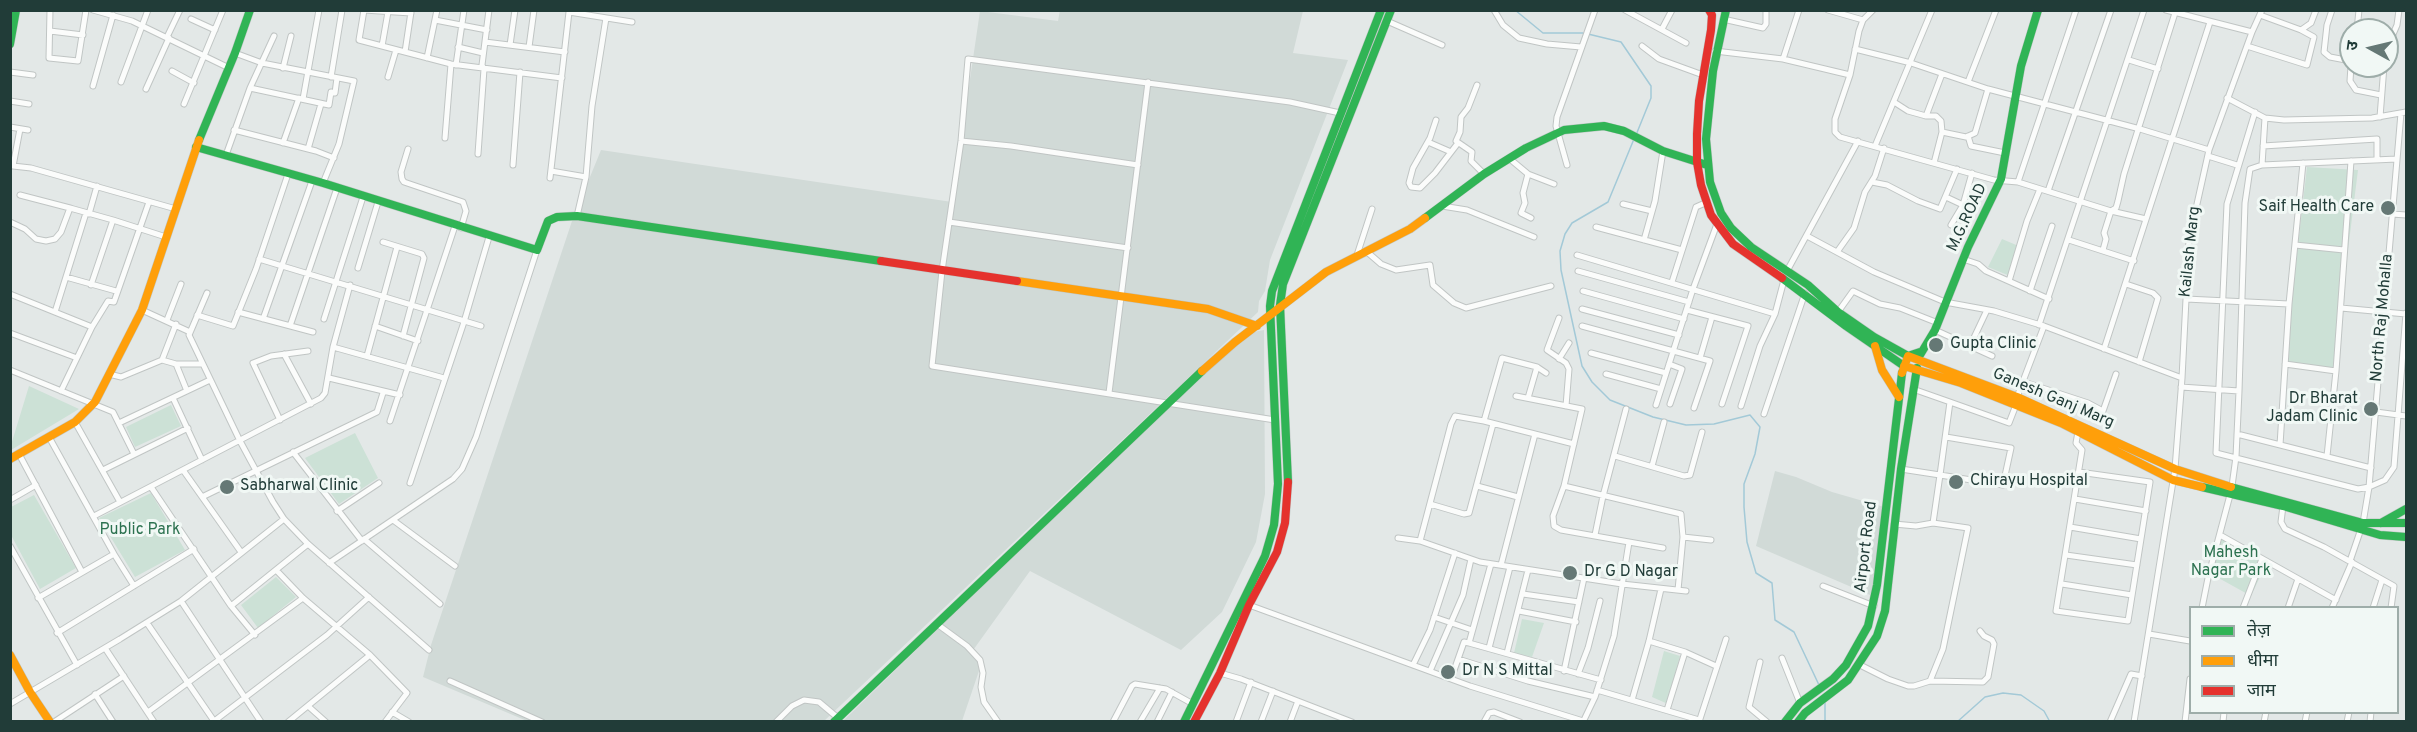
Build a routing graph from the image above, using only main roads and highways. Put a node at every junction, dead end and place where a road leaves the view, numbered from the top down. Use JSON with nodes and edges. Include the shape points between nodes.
{"nodes":[{"id":1,"x":16,"y":10,"type":"edge"},
{"id":2,"x":250,"y":10,"type":"edge"},
{"id":3,"x":1381,"y":10,"type":"edge"},
{"id":4,"x":1391,"y":10,"type":"edge"},
{"id":5,"x":1709,"y":10,"type":"edge"},
{"id":6,"x":2038,"y":10,"type":"edge"},
{"id":7,"x":1725,"y":15,"type":"edge"},
{"id":8,"x":10,"y":44,"type":"edge"},
{"id":9,"x":196,"y":147,"type":"junction"},
{"id":10,"x":1697,"y":162,"type":"junction"},
{"id":11,"x":1707,"y":165,"type":"junction"},
{"id":12,"x":1280,"y":305,"type":"junction"},
{"id":13,"x":1271,"y":315,"type":"junction"},
{"id":14,"x":1257,"y":326,"type":"junction"},
{"id":15,"x":1875,"y":346,"type":"junction"},
{"id":16,"x":1908,"y":356,"type":"junction"},
{"id":17,"x":1920,"y":356,"type":"junction"},
{"id":18,"x":1904,"y":366,"type":"junction"},
{"id":19,"x":1916,"y":370,"type":"junction"},
{"id":20,"x":1899,"y":397,"type":"junction"},
{"id":21,"x":2017,"y":401,"type":"junction"},
{"id":22,"x":10,"y":459,"type":"edge"},
{"id":23,"x":2231,"y":491,"type":"junction"},
{"id":24,"x":2406,"y":509,"type":"edge"},
{"id":25,"x":2406,"y":523,"type":"edge"},
{"id":26,"x":2378,"y":524,"type":"junction"},
{"id":27,"x":2362,"y":527,"type":"junction"},
{"id":28,"x":2406,"y":537,"type":"edge"},
{"id":29,"x":10,"y":655,"type":"edge"},
{"id":30,"x":836,"y":720,"type":"edge"},
{"id":31,"x":52,"y":722,"type":"edge"},
{"id":32,"x":1184,"y":722,"type":"edge"},
{"id":33,"x":1194,"y":722,"type":"edge"},
{"id":34,"x":1785,"y":722,"type":"edge"},
{"id":35,"x":1798,"y":722,"type":"edge"}],
"edges":[{"from":1,"to":8,"type":"main road"},
{"from":2,"to":9,"type":"main road"},
{"from":3,"to":13,"type":"main road","via":[[1277,277]]},
{"from":4,"to":12,"type":"main road","via":[[1283,284]]},
{"from":5,"to":10,"type":"main road","via":[[1712,22],[1697,119]]},
{"from":6,"to":17,"type":"main road","name":"M.G.ROAD","via":[[2015,96],[2001,179]]},
{"from":7,"to":11,"type":"main road","name":"Ganesh Ganj Marg","via":[[1706,122]]},
{"from":9,"to":14,"type":"main road","via":[[537,250],[548,220],[577,216],[1208,309]]},
{"from":9,"to":22,"type":"main road","via":[[142,310],[93,404],[75,422]]},
{"from":10,"to":11,"type":"main road"},
{"from":10,"to":12,"type":"main road","via":[[1604,126],[1558,132],[1484,174],[1410,229],[1326,272]]},
{"from":10,"to":15,"type":"main road","via":[[1705,203],[1733,244]]},
{"from":11,"to":16,"type":"main road","name":"Ganesh Ganj Marg","via":[[1718,207],[1731,228],[1838,312]]},
{"from":12,"to":13,"type":"main road"},
{"from":12,"to":33,"type":"main road","via":[[1288,493],[1285,523],[1276,552]]},
{"from":13,"to":14,"type":"main road"},
{"from":13,"to":32,"type":"main road","via":[[1278,484],[1275,525],[1265,556]]},
{"from":14,"to":30,"type":"main road","via":[[1168,402]]},
{"from":15,"to":18,"type":"main road"},
{"from":15,"to":20,"type":"main road","via":[[1886,379]]},
{"from":16,"to":17,"type":"main road","name":"Ganesh Ganj Marg"},
{"from":16,"to":18,"type":"main road","name":"Airport Road"},
{"from":17,"to":19,"type":"main road","name":"M.G.ROAD"},
{"from":17,"to":21,"type":"main road","name":"Ganesh Ganj Marg"},
{"from":18,"to":19,"type":"main road"},
{"from":18,"to":20,"type":"main road","name":"Airport Road"},
{"from":19,"to":21,"type":"main road"},
{"from":19,"to":35,"type":"main road","name":"M.G.ROAD","via":[[1885,611],[1877,636],[1838,689]]},
{"from":20,"to":34,"type":"main road","name":"Airport Road","via":[[1874,606],[1868,627],[1846,665]]},
{"from":21,"to":23,"type":"main road","name":"Ganesh Ganj Marg","via":[[2080,424],[2175,470]]},
{"from":21,"to":23,"type":"main road","via":[[2173,480]]},
{"from":23,"to":27,"type":"main road","name":"Ganesh Ganj Marg"},
{"from":23,"to":27,"type":"main road"},
{"from":24,"to":26,"type":"main road"},
{"from":25,"to":26,"type":"main road","name":"Ganesh Ganj Marg"},
{"from":26,"to":27,"type":"main road","name":"Ganesh Ganj Marg"},
{"from":27,"to":28,"type":"main road","via":[[2380,536]]},
{"from":29,"to":31,"type":"main road"}]}
